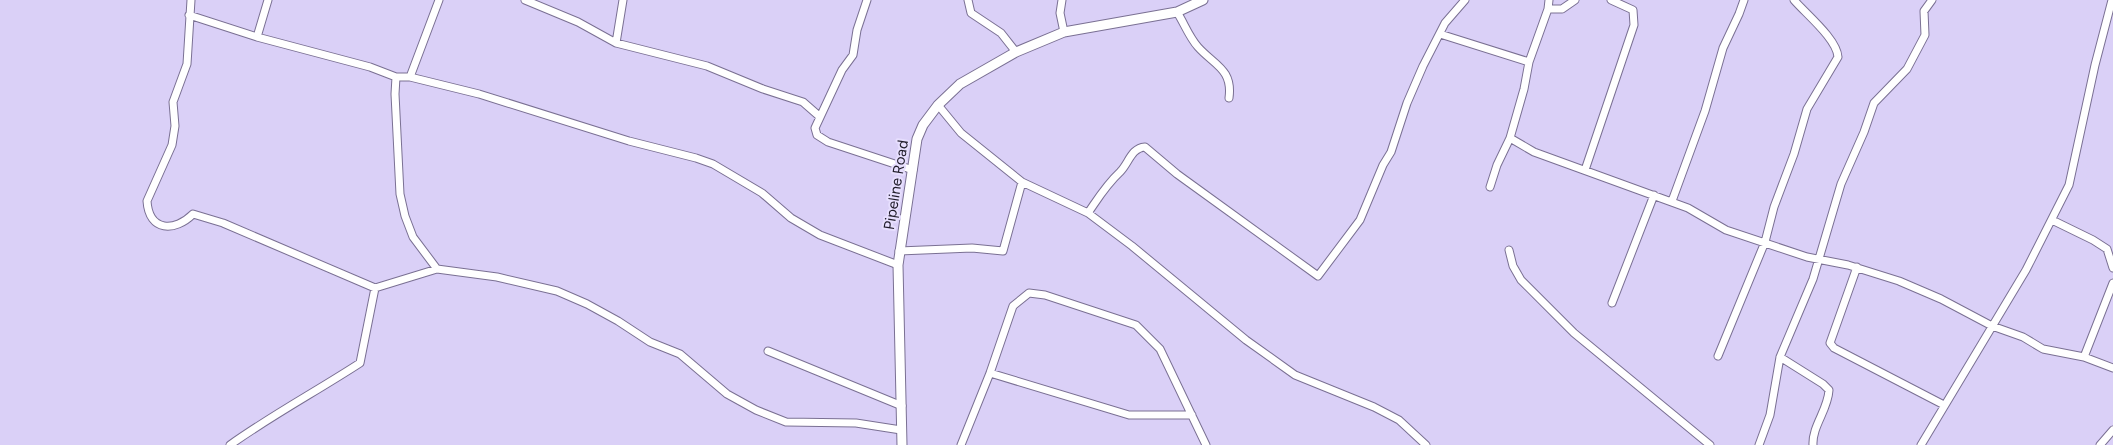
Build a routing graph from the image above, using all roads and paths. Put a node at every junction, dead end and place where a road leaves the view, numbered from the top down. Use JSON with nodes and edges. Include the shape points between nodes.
{"nodes":[{"id":1,"x":191,"y":0,"type":"edge"},
{"id":2,"x":268,"y":0,"type":"edge"},
{"id":3,"x":439,"y":0,"type":"edge"},
{"id":4,"x":525,"y":0,"type":"edge"},
{"id":5,"x":622,"y":0,"type":"edge"},
{"id":6,"x":866,"y":0,"type":"edge"},
{"id":7,"x":968,"y":0,"type":"edge"},
{"id":8,"x":1062,"y":0,"type":"edge"},
{"id":9,"x":1203,"y":0,"type":"edge"},
{"id":10,"x":1465,"y":0,"type":"edge"},
{"id":11,"x":1549,"y":0,"type":"edge"},
{"id":12,"x":1575,"y":0,"type":"edge"},
{"id":13,"x":1611,"y":0,"type":"edge"},
{"id":14,"x":1744,"y":0,"type":"edge"},
{"id":15,"x":1794,"y":0,"type":"edge"},
{"id":16,"x":1932,"y":0,"type":"edge"},
{"id":17,"x":2112,"y":0,"type":"edge"},
{"id":18,"x":1548,"y":9,"type":"junction"},
{"id":19,"x":1177,"y":12,"type":"junction"},
{"id":20,"x":189,"y":15,"type":"junction"},
{"id":21,"x":1064,"y":32,"type":"junction"},
{"id":22,"x":1440,"y":34,"type":"junction"},
{"id":23,"x":257,"y":37,"type":"junction"},
{"id":24,"x":616,"y":42,"type":"junction"},
{"id":25,"x":1016,"y":52,"type":"junction"},
{"id":26,"x":1529,"y":62,"type":"junction"},
{"id":27,"x":396,"y":77,"type":"junction"},
{"id":28,"x":410,"y":77,"type":"junction"},
{"id":29,"x":1229,"y":98,"type":"dead end"},
{"id":30,"x":938,"y":105,"type":"junction"},
{"id":31,"x":819,"y":116,"type":"junction"},
{"id":32,"x":1510,"y":138,"type":"junction"},
{"id":33,"x":912,"y":170,"type":"junction"},
{"id":34,"x":1585,"y":170,"type":"junction"},
{"id":35,"x":1022,"y":182,"type":"junction"},
{"id":36,"x":1490,"y":188,"type":"dead end"},
{"id":37,"x":1654,"y":195,"type":"junction"},
{"id":38,"x":1672,"y":201,"type":"junction"},
{"id":39,"x":1088,"y":213,"type":"junction"},
{"id":40,"x":2052,"y":220,"type":"junction"},
{"id":41,"x":1765,"y":242,"type":"junction"},
{"id":42,"x":1509,"y":250,"type":"dead end"},
{"id":43,"x":899,"y":251,"type":"junction"},
{"id":44,"x":1819,"y":258,"type":"junction"},
{"id":45,"x":898,"y":264,"type":"junction"},
{"id":46,"x":1857,"y":267,"type":"junction"},
{"id":47,"x":2113,"y":268,"type":"edge"},
{"id":48,"x":437,"y":269,"type":"junction"},
{"id":49,"x":2113,"y":283,"type":"edge"},
{"id":50,"x":374,"y":288,"type":"junction"},
{"id":51,"x":1612,"y":303,"type":"dead end"},
{"id":52,"x":1992,"y":326,"type":"junction"},
{"id":53,"x":768,"y":351,"type":"dead end"},
{"id":54,"x":1718,"y":356,"type":"dead end"},
{"id":55,"x":1780,"y":357,"type":"junction"},
{"id":56,"x":2084,"y":357,"type":"junction"},
{"id":57,"x":2113,"y":368,"type":"edge"},
{"id":58,"x":990,"y":372,"type":"junction"},
{"id":59,"x":1944,"y":405,"type":"junction"},
{"id":60,"x":902,"y":406,"type":"junction"},
{"id":61,"x":1192,"y":415,"type":"junction"},
{"id":62,"x":901,"y":430,"type":"junction"},
{"id":63,"x":2113,"y":430,"type":"edge"},
{"id":64,"x":2102,"y":444,"type":"edge"},
{"id":65,"x":230,"y":445,"type":"edge"},
{"id":66,"x":902,"y":445,"type":"edge"},
{"id":67,"x":961,"y":445,"type":"edge"},
{"id":68,"x":1206,"y":445,"type":"edge"},
{"id":69,"x":1426,"y":445,"type":"edge"},
{"id":70,"x":1710,"y":445,"type":"edge"},
{"id":71,"x":1759,"y":445,"type":"edge"},
{"id":72,"x":1813,"y":445,"type":"edge"},
{"id":73,"x":1921,"y":445,"type":"edge"}],
"edges":[{"from":1,"to":20,"type":"street"},
{"from":2,"to":23,"type":"street"},
{"from":3,"to":28,"type":"street"},
{"from":4,"to":24,"type":"street"},
{"from":5,"to":24,"type":"street"},
{"from":6,"to":31,"type":"street","via":[[853,55]]},
{"from":7,"to":25,"type":"street","via":[[970,12],[1001,34]]},
{"from":8,"to":21,"type":"street","via":[[1060,13]]},
{"from":9,"to":19,"type":"street","name":"Pipeline Road"},
{"from":10,"to":22,"type":"street"},
{"from":11,"to":18,"type":"street"},
{"from":12,"to":18,"type":"street","via":[[1562,9]]},
{"from":13,"to":34,"type":"street","via":[[1633,10],[1634,25]]},
{"from":14,"to":38,"type":"street","via":[[1723,48],[1705,112]]},
{"from":15,"to":41,"type":"street","via":[[1833,42],[1838,57],[1807,109]]},
{"from":16,"to":44,"type":"street","via":[[1924,11],[1925,35],[1907,68],[1874,104],[1841,184]]},
{"from":17,"to":40,"type":"street","via":[[2069,185]]},
{"from":18,"to":26,"type":"street"},
{"from":19,"to":21,"type":"street","name":"Pipeline Road"},
{"from":19,"to":29,"type":"street","via":[[1196,45],[1228,76]]},
{"from":20,"to":23,"type":"street"},
{"from":20,"to":50,"type":"street","via":[[187,64],[173,102],[175,126],[172,146],[147,201],[152,219],[160,225],[174,227],[193,214],[222,223]]},
{"from":21,"to":25,"type":"street","name":"Pipeline Road"},
{"from":22,"to":26,"type":"street"},
{"from":22,"to":39,"type":"street","via":[[1407,103],[1391,152],[1360,220],[1318,276],[1177,174],[1145,147],[1133,153],[1121,171],[1106,184]]},
{"from":23,"to":27,"type":"street"},
{"from":24,"to":31,"type":"street","via":[[707,66],[802,102]]},
{"from":25,"to":30,"type":"street","name":"Pipeline Road","via":[[960,84]]},
{"from":26,"to":32,"type":"street"},
{"from":27,"to":28,"type":"street"},
{"from":27,"to":48,"type":"street","via":[[394,94],[404,216],[413,237]]},
{"from":28,"to":45,"type":"street","via":[[479,94],[713,164],[762,193],[791,218],[813,231]]},
{"from":30,"to":33,"type":"street","name":"Pipeline Road","via":[[917,139]]},
{"from":30,"to":35,"type":"street","via":[[961,133]]},
{"from":31,"to":33,"type":"street","via":[[815,128],[817,135],[828,142]]},
{"from":32,"to":34,"type":"street","via":[[1534,152]]},
{"from":32,"to":36,"type":"street"},
{"from":33,"to":43,"type":"street","name":"Pipeline Road"},
{"from":34,"to":37,"type":"street"},
{"from":35,"to":39,"type":"street"},
{"from":35,"to":43,"type":"street","via":[[1003,251],[972,248]]},
{"from":37,"to":38,"type":"street"},
{"from":37,"to":51,"type":"street"},
{"from":38,"to":41,"type":"street","via":[[1726,230]]},
{"from":39,"to":69,"type":"street","via":[[1246,340],[1295,375],[1399,420]]},
{"from":40,"to":47,"type":"street","via":[[2107,249]]},
{"from":40,"to":52,"type":"street"},
{"from":41,"to":44,"type":"street"},
{"from":41,"to":54,"type":"street"},
{"from":42,"to":70,"type":"street","via":[[1521,280],[1574,333]]},
{"from":43,"to":45,"type":"street","name":"Pipeline Road"},
{"from":44,"to":46,"type":"street"},
{"from":44,"to":55,"type":"street"},
{"from":45,"to":60,"type":"street","name":"Pipeline Road"},
{"from":46,"to":52,"type":"street","via":[[1918,288]]},
{"from":46,"to":59,"type":"street","via":[[1830,343]]},
{"from":48,"to":50,"type":"street"},
{"from":48,"to":62,"type":"street","via":[[497,277],[556,291],[587,304],[650,342],[680,354],[727,394],[786,422],[856,423]]},
{"from":49,"to":56,"type":"street"},
{"from":50,"to":65,"type":"street","via":[[360,363]]},
{"from":52,"to":56,"type":"street","via":[[2023,337],[2043,350]]},
{"from":52,"to":59,"type":"street"},
{"from":53,"to":60,"type":"street"},
{"from":55,"to":71,"type":"street","via":[[1770,414]]},
{"from":55,"to":72,"type":"street","via":[[1829,390],[1813,435]]},
{"from":56,"to":57,"type":"street"},
{"from":58,"to":61,"type":"street","via":[[1129,415]]},
{"from":58,"to":61,"type":"street","via":[[1013,306],[1029,293],[1045,295],[1136,325],[1160,350]]},
{"from":58,"to":67,"type":"street"},
{"from":59,"to":73,"type":"street"},
{"from":60,"to":62,"type":"street","name":"Pipeline Road"},
{"from":61,"to":68,"type":"street"},
{"from":62,"to":66,"type":"street","name":"Pipeline Road"},
{"from":63,"to":64,"type":"street"}]}
